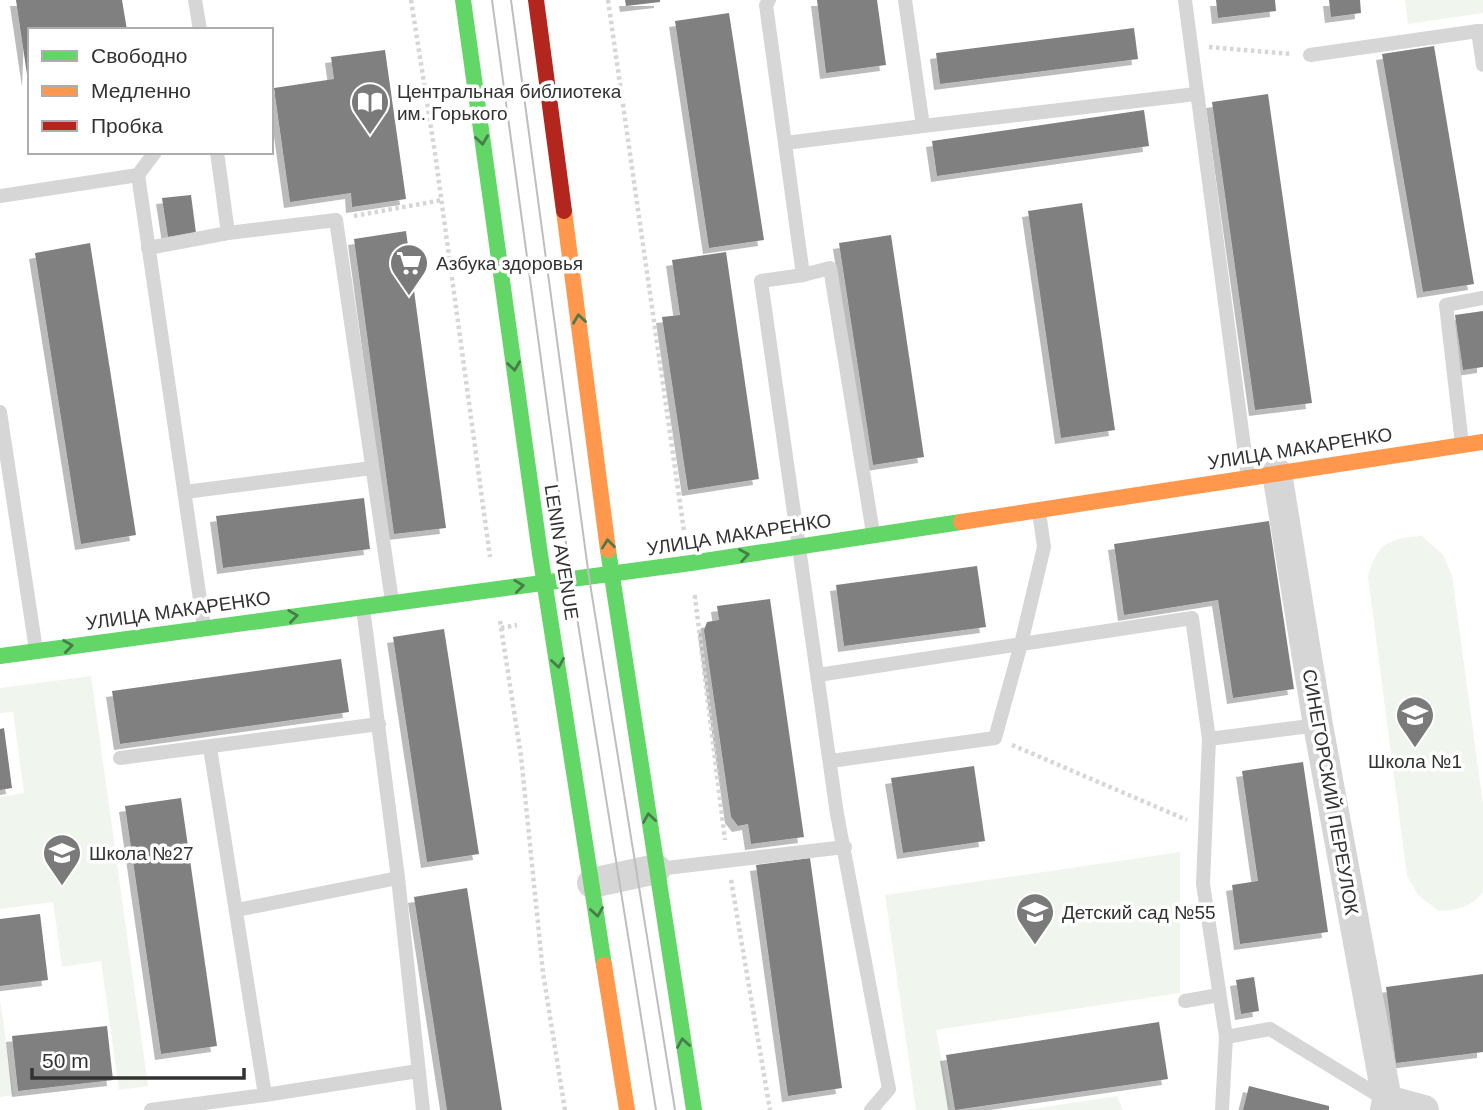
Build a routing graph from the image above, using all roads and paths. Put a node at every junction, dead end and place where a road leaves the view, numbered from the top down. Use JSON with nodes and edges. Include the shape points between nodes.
{"nodes":[{"id":1,"x":195,"y":0,"type":"edge"},
{"id":2,"x":463,"y":0,"type":"edge"},
{"id":3,"x":536,"y":0,"type":"edge"},
{"id":4,"x":608,"y":0,"type":"edge"},
{"id":5,"x":769,"y":0,"type":"edge"},
{"id":6,"x":905,"y":0,"type":"edge"},
{"id":7,"x":1185,"y":0,"type":"edge"},
{"id":8,"x":200,"y":28,"type":"edge"},
{"id":9,"x":1480,"y":31,"type":"edge"},
{"id":10,"x":1190,"y":46,"type":"junction"},
{"id":11,"x":1310,"y":55,"type":"joint"},
{"id":12,"x":1483,"y":65,"type":"edge"},
{"id":13,"x":1196,"y":93,"type":"junction"},
{"id":14,"x":923,"y":126,"type":"junction"},
{"id":15,"x":785,"y":143,"type":"junction"},
{"id":16,"x":154,"y":154,"type":"edge"},
{"id":17,"x":217,"y":154,"type":"edge"},
{"id":18,"x":138,"y":175,"type":"junction"},
{"id":19,"x":0,"y":196,"type":"edge"},
{"id":20,"x":442,"y":200,"type":"dead end"},
{"id":21,"x":336,"y":220,"type":"junction"},
{"id":22,"x":228,"y":233,"type":"junction"},
{"id":23,"x":148,"y":248,"type":"junction"},
{"id":24,"x":803,"y":275,"type":"junction"},
{"id":25,"x":1483,"y":298,"type":"edge"},
{"id":26,"x":0,"y":412,"type":"edge"},
{"id":27,"x":1483,"y":442,"type":"edge"},
{"id":28,"x":1462,"y":445,"type":"junction"},
{"id":29,"x":372,"y":468,"type":"junction"},
{"id":30,"x":1263,"y":475,"type":"junction"},
{"id":31,"x":185,"y":492,"type":"junction"},
{"id":32,"x":1039,"y":509,"type":"junction"},
{"id":33,"x":873,"y":534,"type":"junction"},
{"id":34,"x":800,"y":545,"type":"junction"},
{"id":35,"x":691,"y":563,"type":"junction"},
{"id":36,"x":611,"y":575,"type":"junction"},
{"id":37,"x":546,"y":583,"type":"junction"},
{"id":38,"x":393,"y":602,"type":"junction"},
{"id":39,"x":363,"y":606,"type":"junction"},
{"id":40,"x":204,"y":628,"type":"junction"},
{"id":41,"x":1021,"y":645,"type":"junction"},
{"id":42,"x":36,"y":650,"type":"junction"},
{"id":43,"x":0,"y":656,"type":"edge"},
{"id":44,"x":818,"y":675,"type":"junction"},
{"id":45,"x":379,"y":724,"type":"junction"},
{"id":46,"x":1318,"y":725,"type":"junction"},
{"id":47,"x":995,"y":738,"type":"junction"},
{"id":48,"x":1209,"y":739,"type":"junction"},
{"id":49,"x":210,"y":748,"type":"junction"},
{"id":50,"x":120,"y":758,"type":"dead end"},
{"id":51,"x":831,"y":761,"type":"junction"},
{"id":52,"x":1205,"y":828,"type":"junction"},
{"id":53,"x":845,"y":847,"type":"junction"},
{"id":54,"x":656,"y":869,"type":"junction"},
{"id":55,"x":398,"y":878,"type":"junction"},
{"id":56,"x":592,"y":883,"type":"junction"},
{"id":57,"x":237,"y":910,"type":"junction"},
{"id":58,"x":1219,"y":995,"type":"junction"},
{"id":59,"x":1185,"y":1000,"type":"dead end"},
{"id":60,"x":1226,"y":1037,"type":"junction"},
{"id":61,"x":418,"y":1071,"type":"junction"},
{"id":62,"x":265,"y":1095,"type":"junction"},
{"id":63,"x":1386,"y":1105,"type":"edge"},
{"id":64,"x":690,"y":1109,"type":"edge"},
{"id":65,"x":151,"y":1110,"type":"edge"},
{"id":66,"x":423,"y":1110,"type":"edge"},
{"id":67,"x":627,"y":1110,"type":"edge"},
{"id":68,"x":871,"y":1110,"type":"edge"},
{"id":69,"x":1222,"y":1110,"type":"edge"},
{"id":70,"x":1424,"y":1110,"type":"edge"}],
"edges":[{"from":1,"to":8,"type":"lane"},
{"from":2,"to":37,"type":"main road","name":"LENIN AVENUE","one_way":true},
{"from":36,"to":3,"type":"main road","one_way":true},
{"from":4,"to":35,"type":"path"},
{"from":5,"to":15,"type":"lane","via":[[766,5]]},
{"from":6,"to":14,"type":"lane"},
{"from":7,"to":10,"type":"lane"},
{"from":9,"to":11,"type":"lane"},
{"from":9,"to":12,"type":"lane"},
{"from":10,"to":11,"type":"path"},
{"from":10,"to":13,"type":"lane"},
{"from":13,"to":14,"type":"lane"},
{"from":13,"to":30,"type":"lane"},
{"from":14,"to":15,"type":"lane"},
{"from":15,"to":24,"type":"lane"},
{"from":16,"to":18,"type":"lane"},
{"from":17,"to":22,"type":"lane"},
{"from":18,"to":19,"type":"lane"},
{"from":18,"to":23,"type":"lane"},
{"from":20,"to":21,"type":"path"},
{"from":21,"to":22,"type":"lane"},
{"from":21,"to":29,"type":"lane"},
{"from":22,"to":23,"type":"lane"},
{"from":23,"to":31,"type":"lane"},
{"from":24,"to":33,"type":"lane","via":[[830,268]]},
{"from":24,"to":34,"type":"lane","via":[[761,281]]},
{"from":25,"to":28,"type":"lane","via":[[1446,305]]},
{"from":26,"to":42,"type":"lane"},
{"from":27,"to":28,"type":"main road","name":"УЛИЦА МАКАРЕНКО"},
{"from":28,"to":30,"type":"main road","name":"УЛИЦА МАКАРЕНКО"},
{"from":29,"to":31,"type":"lane"},
{"from":29,"to":38,"type":"lane"},
{"from":30,"to":32,"type":"main road","name":"УЛИЦА МАКАРЕНКО"},
{"from":30,"to":46,"type":"street","name":"СИНЕГОРСКИЙ ПЕРЕУЛОК"},
{"from":31,"to":40,"type":"lane"},
{"from":32,"to":33,"type":"main road","name":"УЛИЦА МАКАРЕНКО"},
{"from":32,"to":41,"type":"lane","via":[[1044,547]]},
{"from":33,"to":34,"type":"main road","name":"УЛИЦА МАКАРЕНКО"},
{"from":35,"to":34,"type":"main road","name":"УЛИЦА МАКАРЕНКО","one_way":true},
{"from":34,"to":44,"type":"lane"},
{"from":35,"to":36,"type":"main road","name":"УЛИЦА МАКАРЕНКО"},
{"from":36,"to":37,"type":"main road","name":"УЛИЦА МАКАРЕНКО"},
{"from":54,"to":36,"type":"main road","one_way":true},
{"from":38,"to":37,"type":"main road","name":"УЛИЦА МАКАРЕНКО","one_way":true},
{"from":37,"to":56,"type":"main road","name":"LENIN AVENUE","one_way":true},
{"from":38,"to":39,"type":"main road","name":"УЛИЦА МАКАРЕНКО"},
{"from":40,"to":39,"type":"main road","name":"УЛИЦА МАКАРЕНКО","one_way":true},
{"from":39,"to":45,"type":"lane"},
{"from":42,"to":40,"type":"main road","name":"УЛИЦА МАКАРЕНКО","one_way":true},
{"from":41,"to":44,"type":"lane"},
{"from":41,"to":47,"type":"lane"},
{"from":41,"to":48,"type":"lane","via":[[1192,618]]},
{"from":42,"to":43,"type":"main road","name":"УЛИЦА МАКАРЕНКО"},
{"from":44,"to":51,"type":"lane"},
{"from":45,"to":49,"type":"lane"},
{"from":45,"to":55,"type":"lane"},
{"from":46,"to":48,"type":"lane"},
{"from":46,"to":63,"type":"street","name":"СИНЕГОРСКИЙ ПЕРЕУЛОК"},
{"from":47,"to":51,"type":"lane"},
{"from":47,"to":52,"type":"path"},
{"from":48,"to":52,"type":"lane"},
{"from":49,"to":50,"type":"lane"},
{"from":49,"to":57,"type":"lane"},
{"from":51,"to":53,"type":"lane"},
{"from":52,"to":58,"type":"lane","via":[[1203,884]]},
{"from":53,"to":54,"type":"lane"},
{"from":53,"to":68,"type":"lane","via":[[889,1089]]},
{"from":54,"to":56,"type":"street"},
{"from":64,"to":54,"type":"main road","one_way":true},
{"from":55,"to":57,"type":"lane"},
{"from":55,"to":61,"type":"lane"},
{"from":56,"to":67,"type":"main road","name":"LENIN AVENUE","one_way":true},
{"from":57,"to":62,"type":"lane"},
{"from":58,"to":59,"type":"lane"},
{"from":58,"to":60,"type":"lane"},
{"from":60,"to":63,"type":"lane","via":[[1270,1029]]},
{"from":60,"to":69,"type":"lane"},
{"from":61,"to":62,"type":"lane"},
{"from":61,"to":66,"type":"lane"},
{"from":62,"to":65,"type":"lane"},
{"from":63,"to":70,"type":"street"}]}
